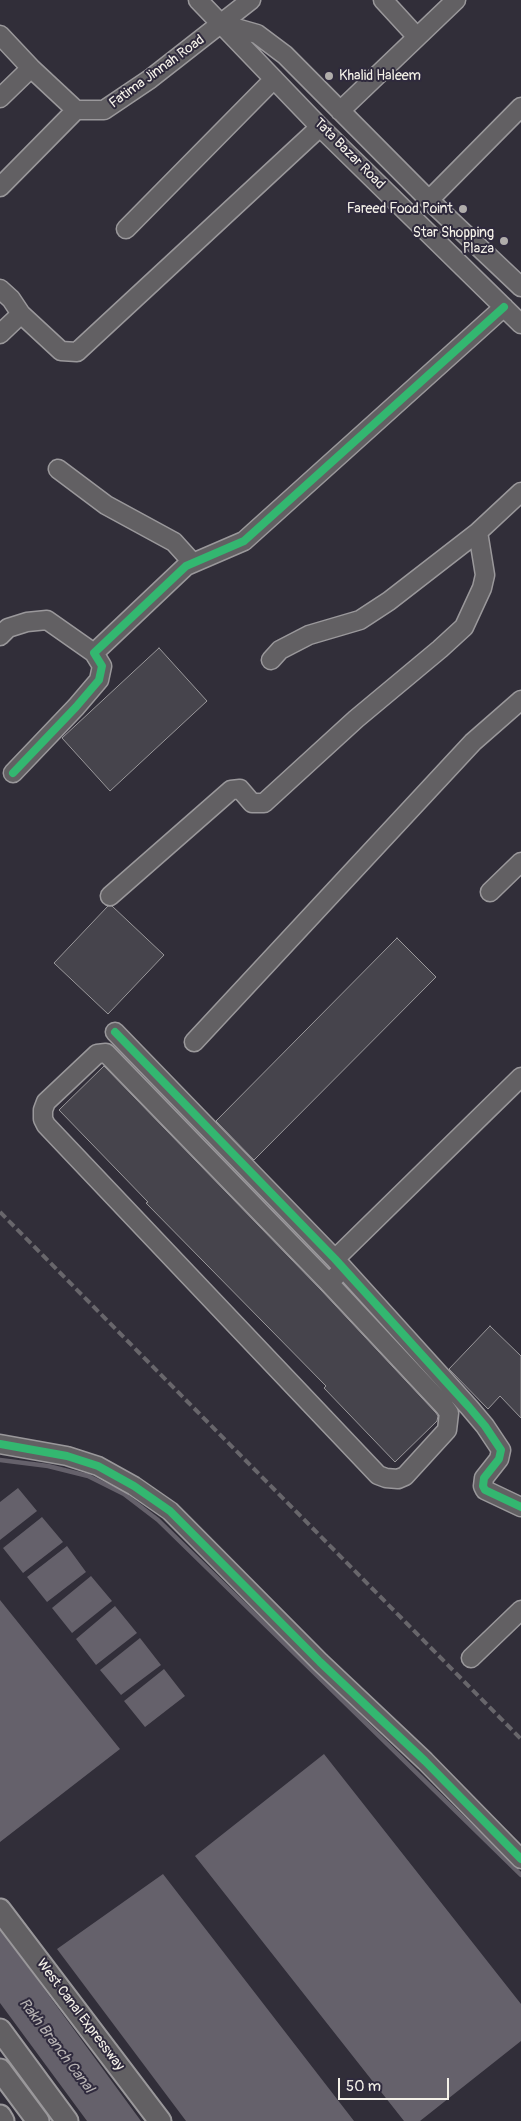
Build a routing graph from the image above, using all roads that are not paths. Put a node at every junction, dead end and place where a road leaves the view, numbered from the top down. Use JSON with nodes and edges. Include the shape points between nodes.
{"nodes":[{"id":1,"x":198,"y":0,"type":"edge"},
{"id":2,"x":251,"y":0,"type":"edge"},
{"id":3,"x":382,"y":0,"type":"edge"},
{"id":4,"x":456,"y":0,"type":"edge"},
{"id":5,"x":221,"y":24,"type":"junction"},
{"id":6,"x":0,"y":35,"type":"edge"},
{"id":7,"x":418,"y":37,"type":"junction"},
{"id":8,"x":31,"y":68,"type":"junction"},
{"id":9,"x":274,"y":79,"type":"junction"},
{"id":10,"x":0,"y":98,"type":"edge"},
{"id":11,"x":521,"y":107,"type":"edge"},
{"id":12,"x":76,"y":110,"type":"junction"},
{"id":13,"x":340,"y":111,"type":"junction"},
{"id":14,"x":320,"y":127,"type":"junction"},
{"id":15,"x":0,"y":187,"type":"edge"},
{"id":16,"x":429,"y":200,"type":"junction"},
{"id":17,"x":126,"y":229,"type":"dead end"},
{"id":18,"x":520,"y":284,"type":"edge"},
{"id":19,"x":0,"y":289,"type":"edge"},
{"id":20,"x":504,"y":307,"type":"junction"},
{"id":21,"x":21,"y":314,"type":"junction"},
{"id":22,"x":521,"y":324,"type":"edge"},
{"id":23,"x":0,"y":334,"type":"edge"},
{"id":24,"x":58,"y":469,"type":"dead end"},
{"id":25,"x":521,"y":492,"type":"edge"},
{"id":26,"x":478,"y":532,"type":"junction"},
{"id":27,"x":193,"y":563,"type":"junction"},
{"id":28,"x":0,"y":636,"type":"edge"},
{"id":29,"x":94,"y":653,"type":"junction"},
{"id":30,"x":271,"y":660,"type":"dead end"},
{"id":31,"x":521,"y":700,"type":"edge"},
{"id":32,"x":12,"y":773,"type":"dead end"},
{"id":33,"x":521,"y":862,"type":"edge"},
{"id":34,"x":490,"y":892,"type":"dead end"},
{"id":35,"x":110,"y":896,"type":"dead end"},
{"id":36,"x":115,"y":1032,"type":"dead end"},
{"id":37,"x":194,"y":1042,"type":"dead end"},
{"id":38,"x":521,"y":1077,"type":"edge"},
{"id":39,"x":339,"y":1264,"type":"junction"},
{"id":40,"x":329,"y":1283,"type":"junction"},
{"id":41,"x":0,"y":1444,"type":"edge"},
{"id":42,"x":521,"y":1507,"type":"edge"},
{"id":43,"x":521,"y":1610,"type":"edge"},
{"id":44,"x":471,"y":1658,"type":"dead end"},
{"id":45,"x":521,"y":1859,"type":"edge"},
{"id":46,"x":0,"y":1910,"type":"edge"},
{"id":47,"x":0,"y":2030,"type":"edge"},
{"id":48,"x":0,"y":2070,"type":"edge"},
{"id":49,"x":0,"y":2116,"type":"edge"},
{"id":50,"x":4,"y":2121,"type":"edge"},
{"id":51,"x":38,"y":2121,"type":"edge"},
{"id":52,"x":67,"y":2121,"type":"edge"},
{"id":53,"x":160,"y":2121,"type":"edge"}],
"edges":[{"from":1,"to":5,"type":"street","name":"Tata Bazar Road"},
{"from":2,"to":5,"type":"street","name":"Fatima Jinnah Road"},
{"from":3,"to":7,"type":"street"},
{"from":4,"to":7,"type":"street"},
{"from":5,"to":9,"type":"street","name":"Tata Bazar Road"},
{"from":5,"to":12,"type":"street","name":"Fatima Jinnah Road","via":[[104,110]]},
{"from":5,"to":13,"type":"street","name":"Tata Bazar Road","via":[[257,34],[285,56]]},
{"from":6,"to":8,"type":"street"},
{"from":7,"to":13,"type":"street"},
{"from":8,"to":10,"type":"street"},
{"from":8,"to":12,"type":"street"},
{"from":9,"to":14,"type":"street","name":"Tata Bazar Road"},
{"from":9,"to":17,"type":"street"},
{"from":11,"to":16,"type":"street"},
{"from":12,"to":15,"type":"street"},
{"from":13,"to":16,"type":"street","name":"Tata Bazar Road"},
{"from":14,"to":20,"type":"street","name":"Tata Bazar Road"},
{"from":14,"to":21,"type":"street","via":[[77,352],[61,351]]},
{"from":16,"to":18,"type":"street","name":"Tata Bazar Road"},
{"from":19,"to":21,"type":"street"},
{"from":20,"to":22,"type":"street","name":"Tata Bazar Road"},
{"from":20,"to":27,"type":"street","via":[[244,542]]},
{"from":21,"to":23,"type":"street"},
{"from":24,"to":27,"type":"street","via":[[106,505],[174,542]]},
{"from":25,"to":26,"type":"street"},
{"from":26,"to":30,"type":"street","via":[[360,620],[309,635],[280,650]]},
{"from":26,"to":35,"type":"street","via":[[485,575],[464,627],[264,803],[252,802],[240,788],[231,790]]},
{"from":27,"to":29,"type":"street"},
{"from":28,"to":29,"type":"street","via":[[8,628],[47,620]]},
{"from":29,"to":32,"type":"street","via":[[102,666],[99,680]]},
{"from":31,"to":37,"type":"street","via":[[474,742]]},
{"from":33,"to":34,"type":"street"},
{"from":36,"to":39,"type":"street"},
{"from":38,"to":39,"type":"street"},
{"from":39,"to":40,"type":"street"},
{"from":39,"to":42,"type":"street","via":[[485,1426],[501,1450],[499,1459],[484,1478],[483,1486],[485,1490]]},
{"from":40,"to":40,"type":"street","via":[[106,1053],[97,1054],[46,1102],[43,1110],[46,1125],[378,1475],[398,1479],[405,1476],[447,1430],[449,1414]]},
{"from":41,"to":45,"type":"street","via":[[67,1456],[98,1466],[170,1511]]},
{"from":43,"to":44,"type":"street"},
{"from":46,"to":53,"type":"main road","name":"West Canal Expressway"},
{"from":47,"to":52,"type":"main road"},
{"from":48,"to":51,"type":"main road"},
{"from":49,"to":50,"type":"main road"}]}
